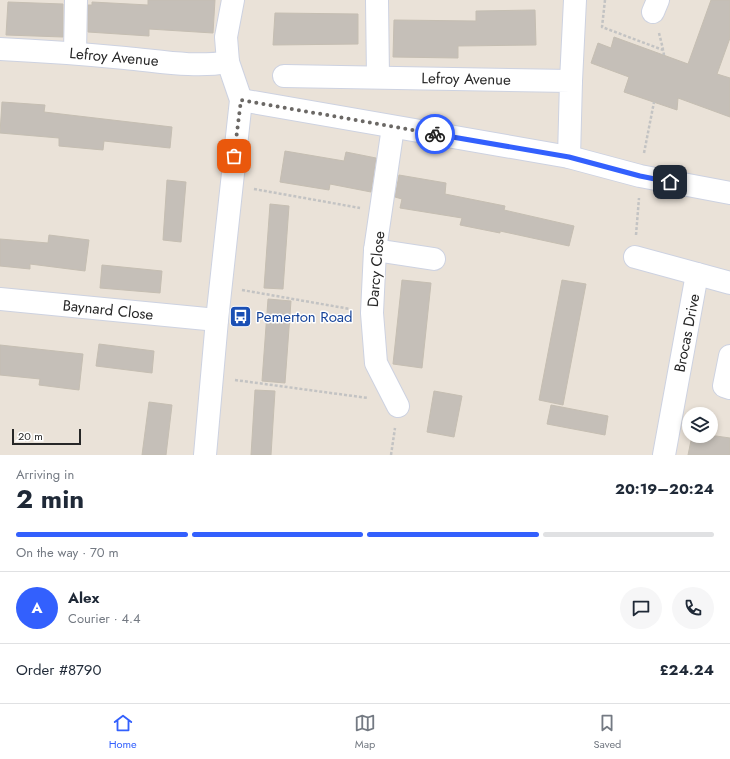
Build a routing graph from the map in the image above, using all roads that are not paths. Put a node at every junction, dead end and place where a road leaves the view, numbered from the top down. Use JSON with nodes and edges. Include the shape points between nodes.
{"nodes":[{"id":1,"x":76,"y":0,"type":"edge"},
{"id":2,"x":233,"y":0,"type":"edge"},
{"id":3,"x":377,"y":0,"type":"edge"},
{"id":4,"x":575,"y":0,"type":"edge"},
{"id":5,"x":0,"y":49,"type":"edge"},
{"id":6,"x":75,"y":53,"type":"junction"},
{"id":7,"x":228,"y":62,"type":"junction"},
{"id":8,"x":284,"y":76,"type":"dead end"},
{"id":9,"x":378,"y":78,"type":"junction"},
{"id":10,"x":572,"y":80,"type":"junction"},
{"id":11,"x":241,"y":100,"type":"junction"},
{"id":12,"x":393,"y":127,"type":"junction"},
{"id":13,"x":569,"y":157,"type":"junction"},
{"id":14,"x":730,"y":193,"type":"edge"},
{"id":15,"x":375,"y":250,"type":"junction"},
{"id":16,"x":635,"y":257,"type":"road end"},
{"id":17,"x":434,"y":259,"type":"dead end"},
{"id":18,"x":697,"y":274,"type":"junction"},
{"id":19,"x":730,"y":283,"type":"edge"},
{"id":20,"x":0,"y":299,"type":"edge"},
{"id":21,"x":217,"y":320,"type":"junction"},
{"id":22,"x":730,"y":356,"type":"edge"},
{"id":23,"x":730,"y":388,"type":"edge"},
{"id":24,"x":398,"y":406,"type":"road end"},
{"id":25,"x":205,"y":455,"type":"edge"},
{"id":26,"x":664,"y":455,"type":"edge"}],
"edges":[{"from":1,"to":6,"type":"street"},
{"from":2,"to":7,"type":"street","via":[[226,37]]},
{"from":3,"to":9,"type":"street"},
{"from":4,"to":10,"type":"street"},
{"from":5,"to":6,"type":"street","name":"Lefroy Avenue"},
{"from":6,"to":7,"type":"street","name":"Lefroy Avenue","via":[[190,64]]},
{"from":7,"to":11,"type":"street"},
{"from":8,"to":9,"type":"street","name":"Lefroy Avenue"},
{"from":9,"to":10,"type":"street","name":"Lefroy Avenue"},
{"from":10,"to":13,"type":"street"},
{"from":11,"to":12,"type":"street"},
{"from":11,"to":21,"type":"street"},
{"from":12,"to":13,"type":"street"},
{"from":12,"to":15,"type":"street","name":"Darcy Close"},
{"from":13,"to":14,"type":"street","via":[[640,176]]},
{"from":15,"to":17,"type":"street"},
{"from":15,"to":24,"type":"street","name":"Darcy Close","via":[[372,313],[376,363]]},
{"from":16,"to":18,"type":"street","name":"Brocas Drive"},
{"from":18,"to":19,"type":"street"},
{"from":18,"to":26,"type":"street","name":"Brocas Drive"},
{"from":20,"to":21,"type":"street","name":"Baynard Close"},
{"from":21,"to":25,"type":"street"},
{"from":22,"to":23,"type":"street","via":[[724,386]]}]}
